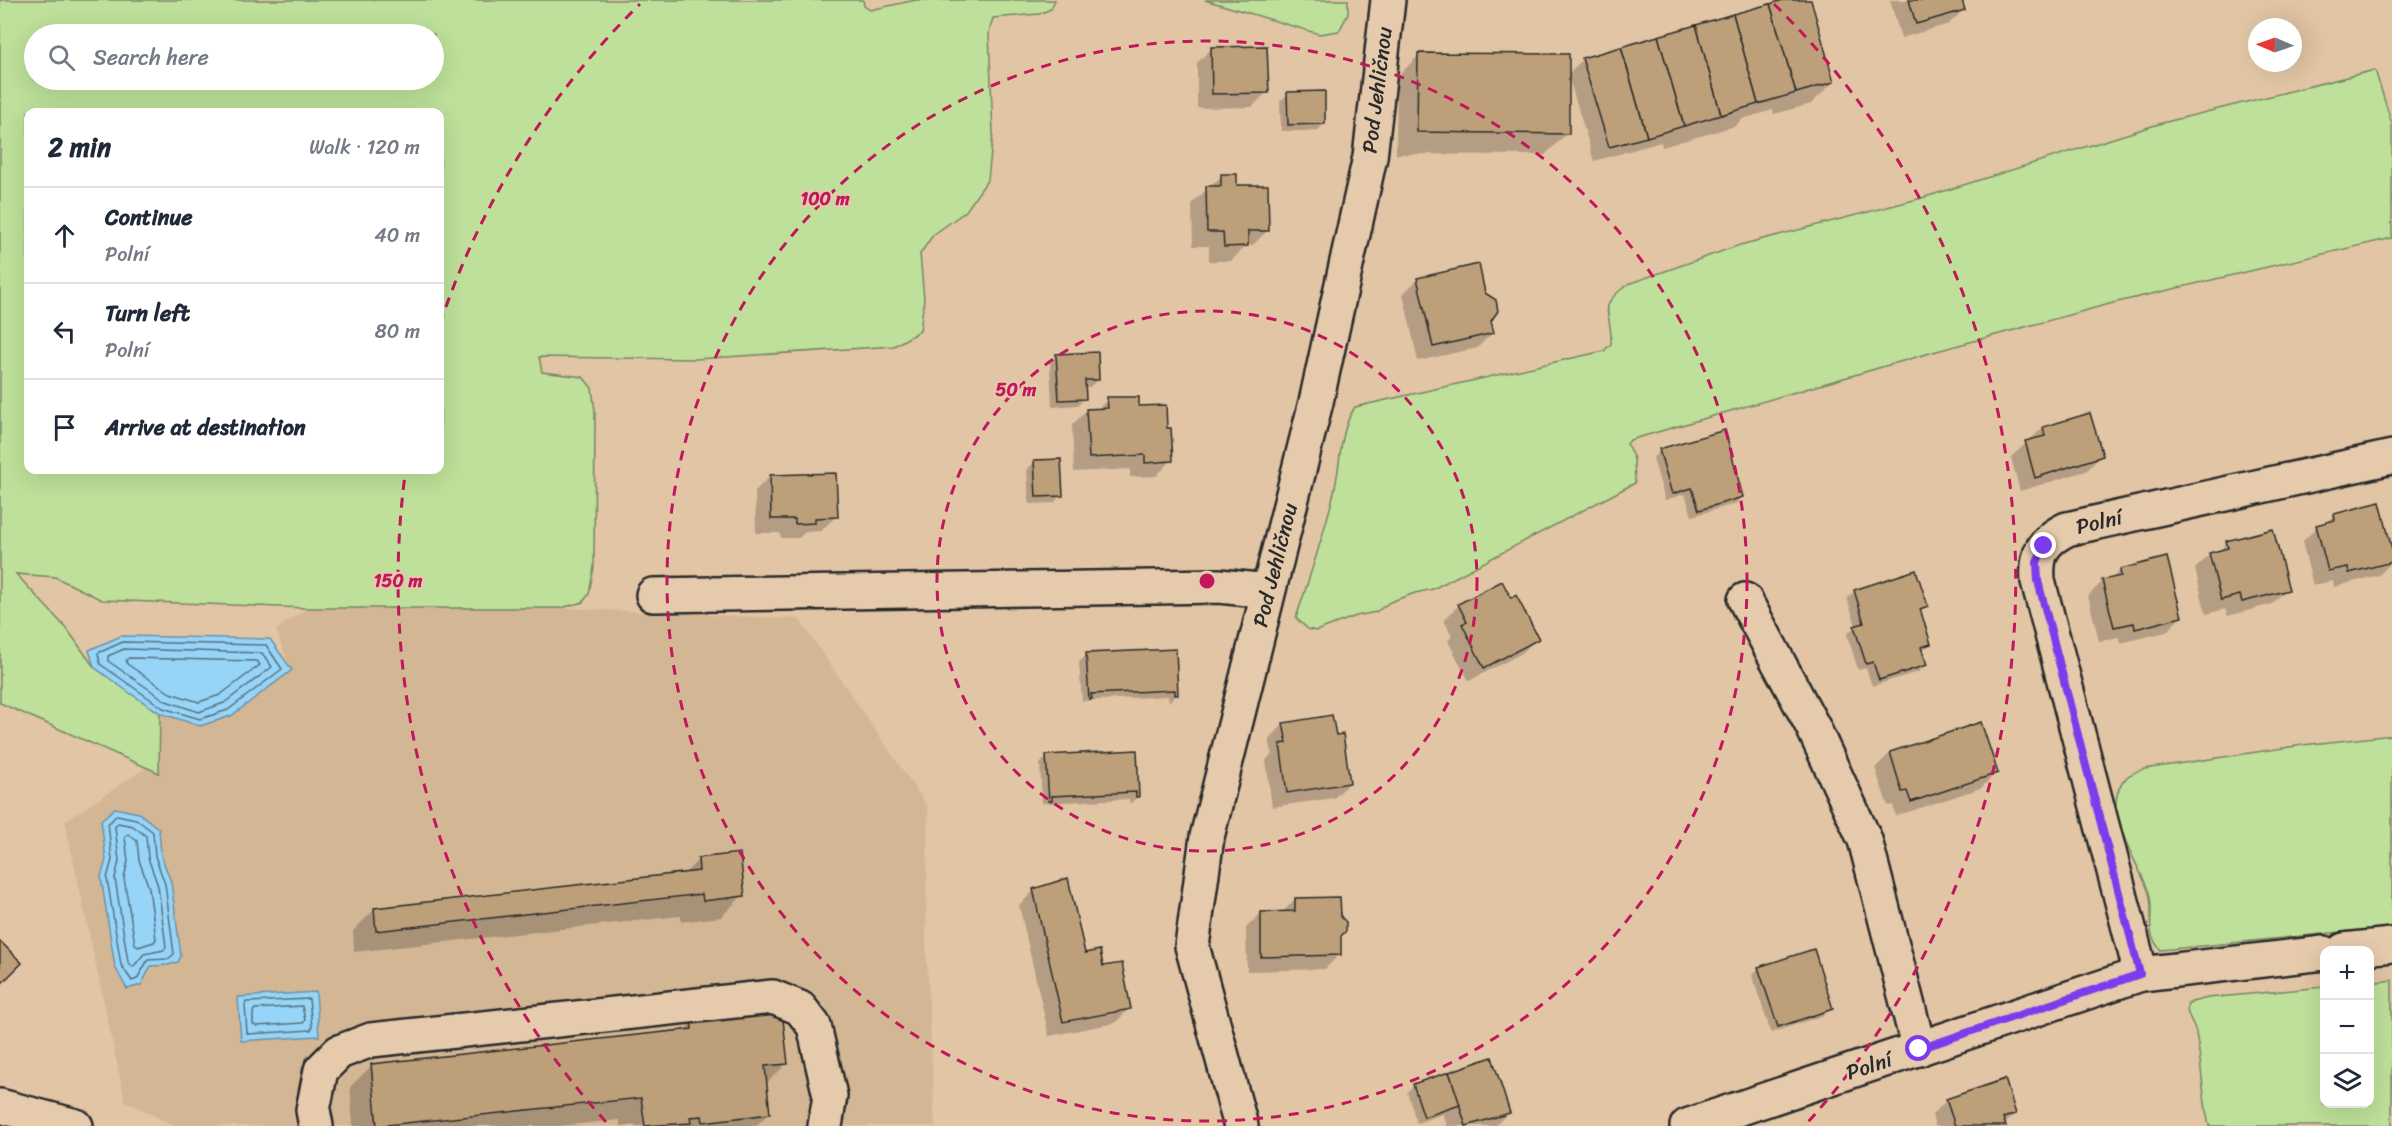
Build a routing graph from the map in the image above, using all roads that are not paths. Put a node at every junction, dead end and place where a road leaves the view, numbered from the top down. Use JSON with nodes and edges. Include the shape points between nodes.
{"nodes":[{"id":1,"x":1388,"y":0,"type":"edge"},
{"id":2,"x":2392,"y":457,"type":"edge"},
{"id":3,"x":1268,"y":591,"type":"junction"},
{"id":4,"x":653,"y":595,"type":"dead end"},
{"id":5,"x":1745,"y":600,"type":"dead end"},
{"id":6,"x":2392,"y":945,"type":"edge"},
{"id":7,"x":2374,"y":947,"type":"edge"},
{"id":8,"x":2320,"y":954,"type":"edge"},
{"id":9,"x":2140,"y":974,"type":"junction"},
{"id":10,"x":1919,"y":1049,"type":"junction"},
{"id":11,"x":0,"y":1106,"type":"edge"},
{"id":12,"x":76,"y":1126,"type":"edge"},
{"id":13,"x":316,"y":1126,"type":"edge"},
{"id":14,"x":825,"y":1126,"type":"edge"},
{"id":15,"x":1241,"y":1126,"type":"edge"},
{"id":16,"x":1687,"y":1126,"type":"edge"}],
"edges":[{"from":1,"to":3,"type":"street","name":"Pod Jehličnou","via":[[1370,158],[1316,402]]},
{"from":2,"to":9,"type":"street","name":"Polní","via":[[2067,529],[2044,546],[2037,562],[2038,581]]},
{"from":3,"to":4,"type":"street","via":[[1219,586]]},
{"from":3,"to":15,"type":"street","name":"Pod Jehličnou","via":[[1207,837],[1192,946]]},
{"from":5,"to":10,"type":"street","via":[[1813,727],[1865,840]]},
{"from":6,"to":7,"type":"street"},
{"from":8,"to":9,"type":"street"},
{"from":9,"to":10,"type":"street","name":"Polní"},
{"from":10,"to":16,"type":"street","name":"Polní"},
{"from":11,"to":12,"type":"street"},
{"from":13,"to":14,"type":"street","via":[[314,1110],[321,1070],[339,1052],[370,1040],[772,997],[800,1008],[814,1026],[830,1096]]}]}
